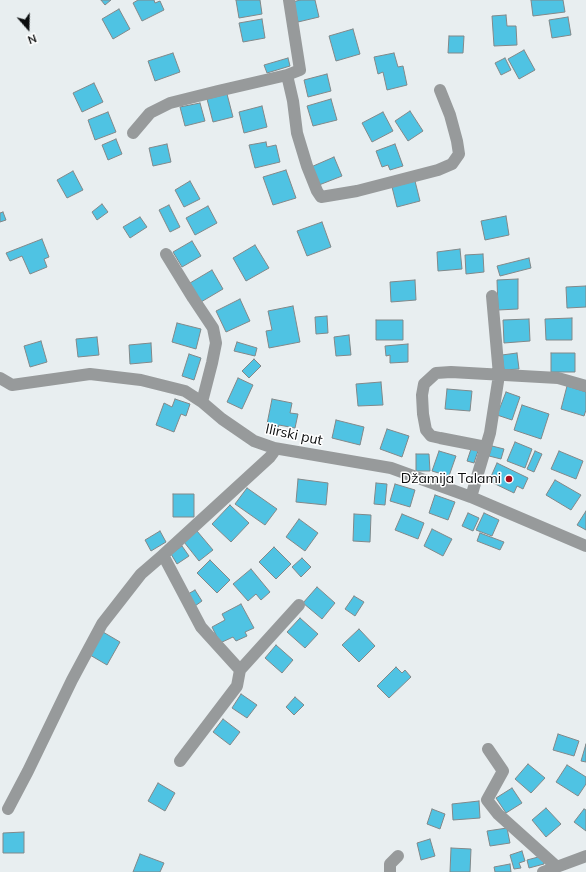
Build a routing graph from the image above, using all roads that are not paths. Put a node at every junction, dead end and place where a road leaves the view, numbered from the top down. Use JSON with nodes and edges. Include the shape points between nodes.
{"nodes":[{"id":1,"x":290,"y":0,"type":"edge"},
{"id":2,"x":287,"y":76,"type":"junction"},
{"id":3,"x":440,"y":90,"type":"dead end"},
{"id":4,"x":133,"y":133,"type":"dead end"},
{"id":5,"x":166,"y":254,"type":"dead end"},
{"id":6,"x":492,"y":296,"type":"dead end"},
{"id":7,"x":499,"y":375,"type":"junction"},
{"id":8,"x":0,"y":378,"type":"edge"},
{"id":9,"x":586,"y":386,"type":"edge"},
{"id":10,"x":202,"y":402,"type":"junction"},
{"id":11,"x":486,"y":446,"type":"junction"},
{"id":12,"x":274,"y":448,"type":"junction"},
{"id":13,"x":471,"y":497,"type":"junction"},
{"id":14,"x":586,"y":546,"type":"edge"},
{"id":15,"x":163,"y":556,"type":"junction"},
{"id":16,"x":299,"y":605,"type":"dead end"},
{"id":17,"x":240,"y":670,"type":"junction"},
{"id":18,"x":488,"y":749,"type":"dead end"},
{"id":19,"x":180,"y":761,"type":"dead end"},
{"id":20,"x":8,"y":809,"type":"dead end"},
{"id":21,"x":398,"y":856,"type":"dead end"},
{"id":22,"x":586,"y":856,"type":"edge"},
{"id":23,"x":557,"y":867,"type":"junction"},
{"id":24,"x":390,"y":872,"type":"edge"},
{"id":25,"x":543,"y":872,"type":"edge"}],
"edges":[{"from":1,"to":2,"type":"street","via":[[300,70]]},
{"from":2,"to":3,"type":"street","via":[[294,102],[296,133],[321,197],[357,191],[452,164],[459,154],[457,141]]},
{"from":2,"to":4,"type":"street","via":[[170,103],[150,113]]},
{"from":5,"to":10,"type":"street","via":[[213,328],[216,343]]},
{"from":6,"to":7,"type":"street"},
{"from":7,"to":9,"type":"street","via":[[558,378]]},
{"from":7,"to":11,"type":"street"},
{"from":7,"to":11,"type":"street","via":[[436,373],[424,384],[423,414],[426,430],[431,436]]},
{"from":8,"to":10,"type":"street","name":"Ilirski put","via":[[12,385],[90,374],[141,380],[185,390]]},
{"from":10,"to":12,"type":"street","name":"Ilirski put","via":[[254,441]]},
{"from":11,"to":13,"type":"street"},
{"from":12,"to":13,"type":"street","name":"Ilirski put","via":[[391,468]]},
{"from":12,"to":15,"type":"street","via":[[270,457]]},
{"from":13,"to":14,"type":"street","name":"Ilirski put"},
{"from":15,"to":17,"type":"street","via":[[201,627]]},
{"from":15,"to":20,"type":"street","via":[[141,574],[102,624]]},
{"from":16,"to":17,"type":"street"},
{"from":17,"to":19,"type":"street","via":[[237,686]]},
{"from":18,"to":23,"type":"street","via":[[503,771],[488,800],[498,814]]},
{"from":21,"to":24,"type":"street","via":[[390,864]]},
{"from":22,"to":23,"type":"street"},
{"from":23,"to":25,"type":"street"}]}
